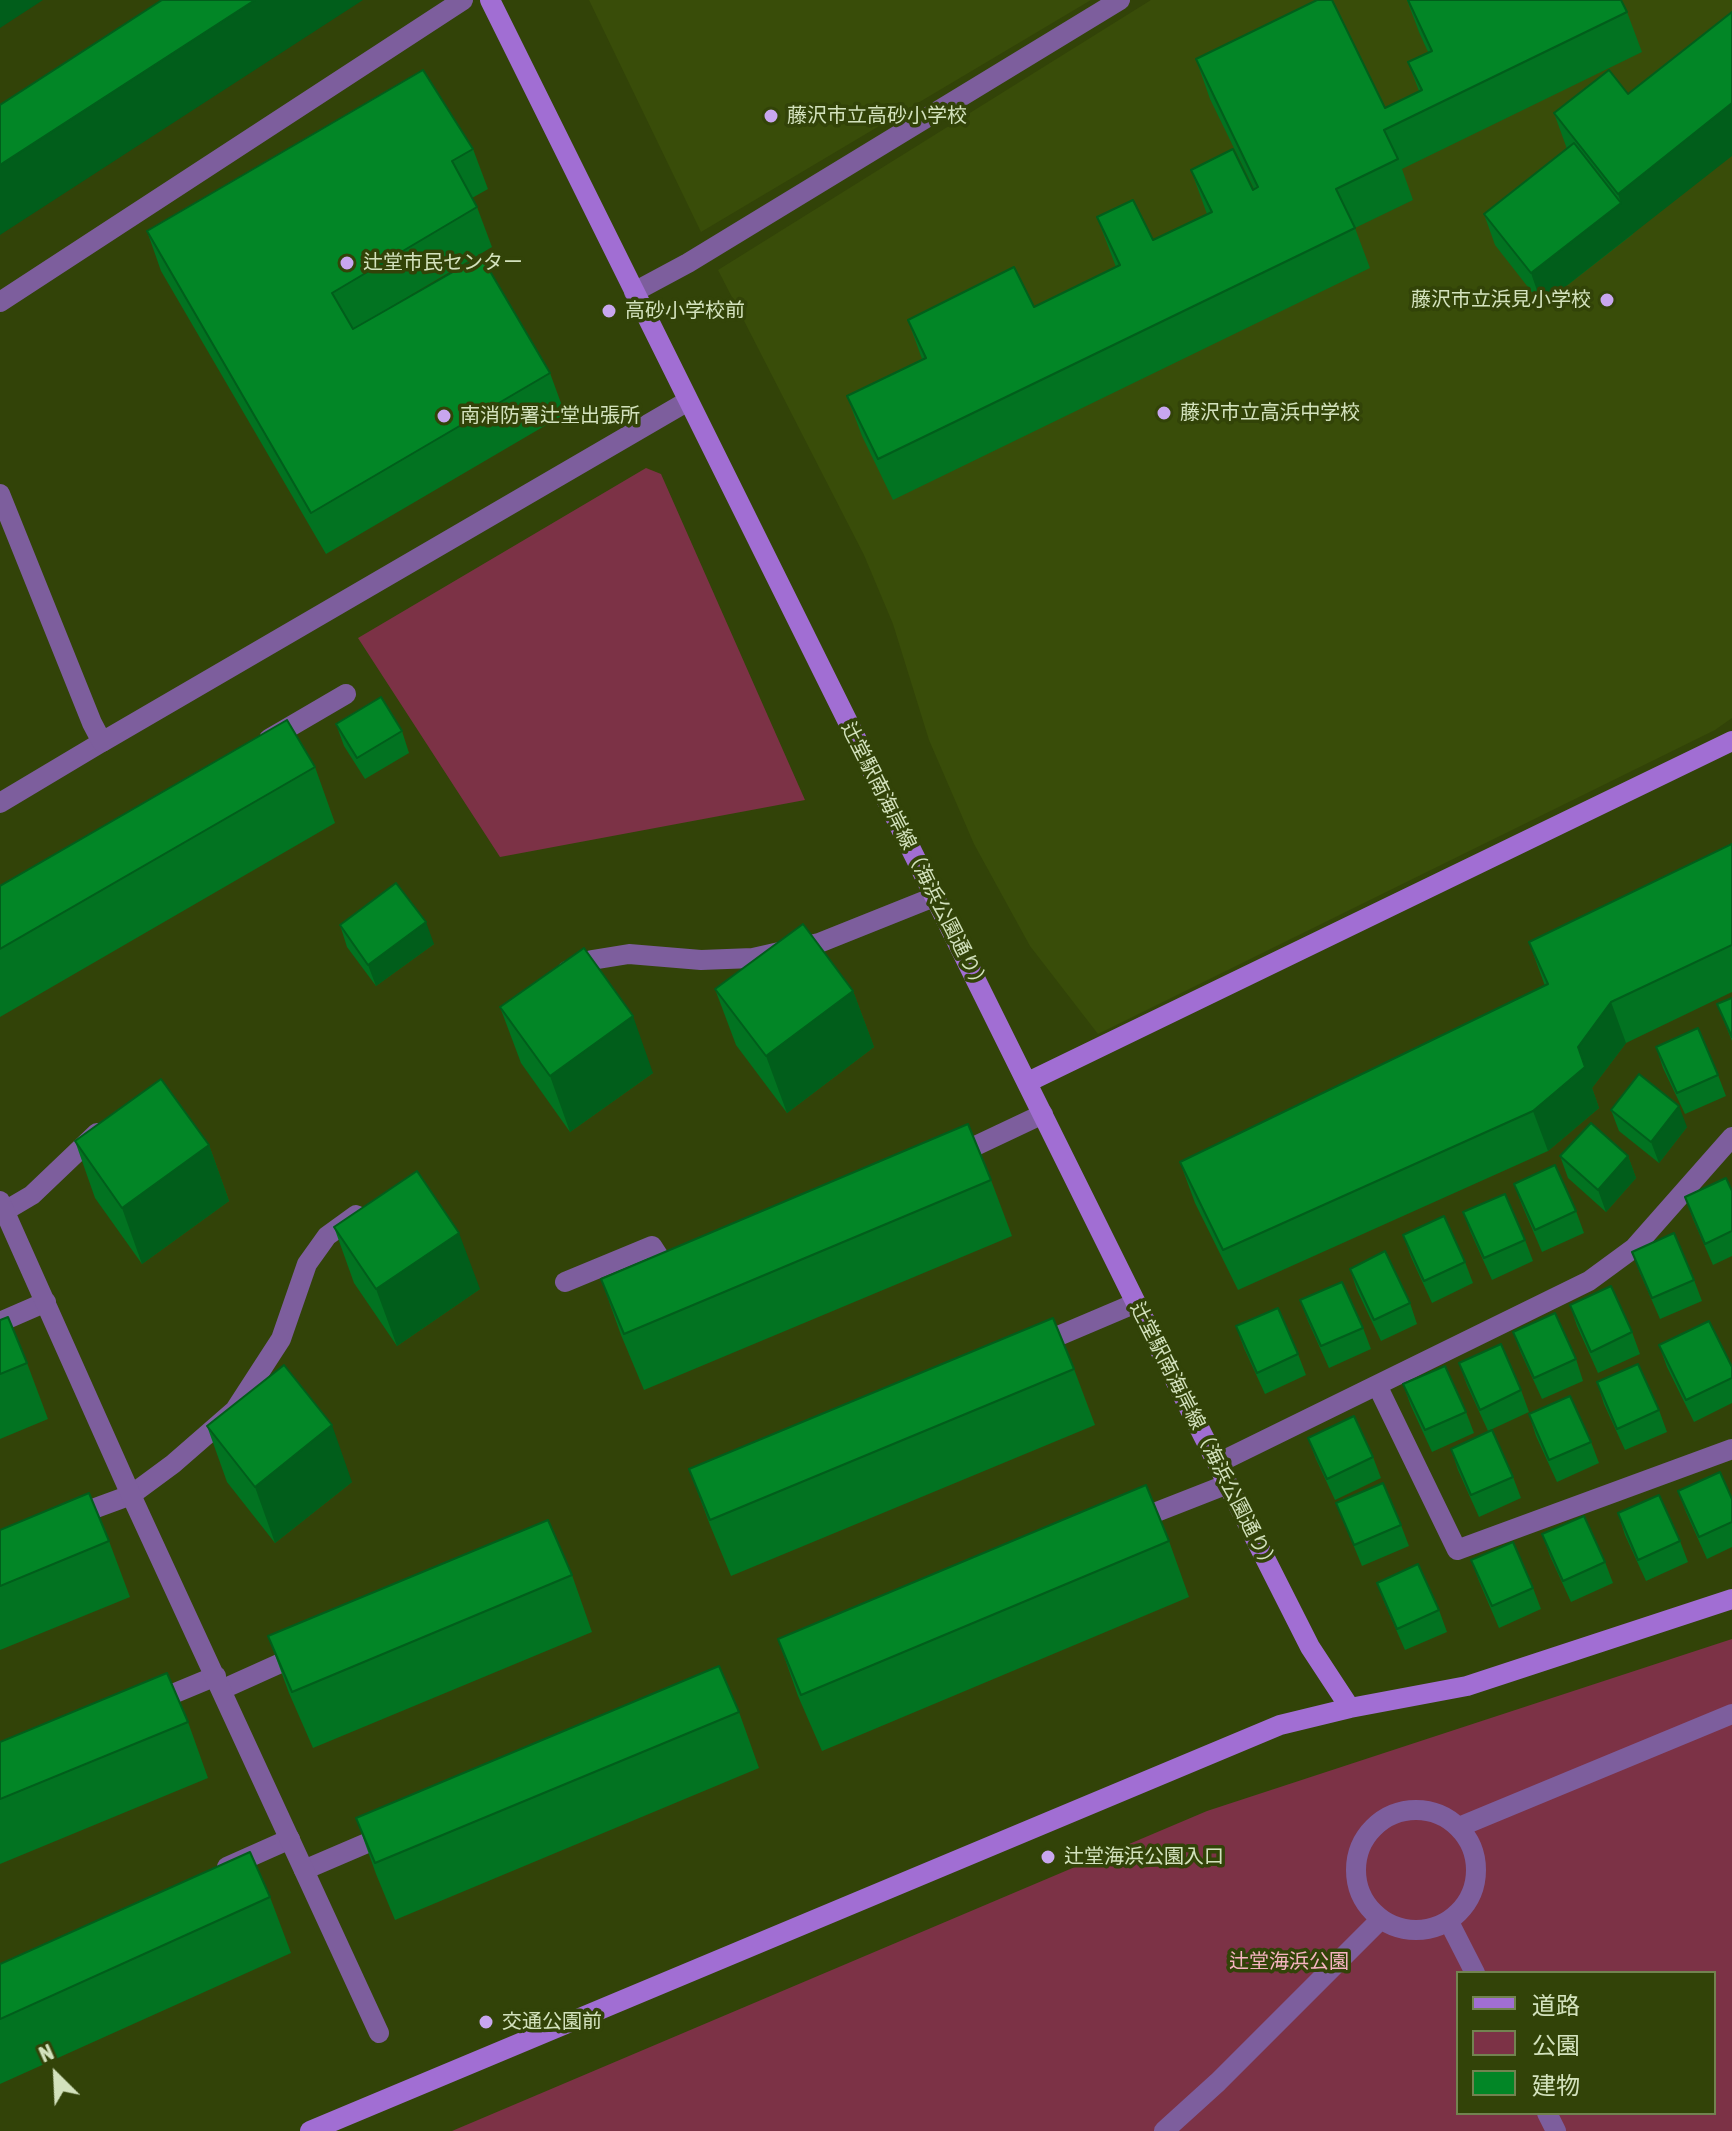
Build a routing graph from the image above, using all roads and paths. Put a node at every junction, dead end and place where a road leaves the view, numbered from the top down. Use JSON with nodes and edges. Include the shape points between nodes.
{"nodes":[{"id":1,"x":463,"y":0,"type":"edge"},
{"id":2,"x":490,"y":0,"type":"edge"},
{"id":3,"x":1120,"y":0,"type":"edge"},
{"id":4,"x":634,"y":292,"type":"junction"},
{"id":5,"x":0,"y":302,"type":"edge"},
{"id":6,"x":688,"y":401,"type":"junction"},
{"id":7,"x":0,"y":494,"type":"edge"},
{"id":8,"x":346,"y":694,"type":"dead end"},
{"id":9,"x":1732,"y":741,"type":"edge"},
{"id":10,"x":102,"y":742,"type":"junction"},
{"id":11,"x":253,"y":748,"type":"edge"},
{"id":12,"x":0,"y":803,"type":"edge"},
{"id":13,"x":934,"y":897,"type":"junction"},
{"id":14,"x":551,"y":981,"type":"edge"},
{"id":15,"x":1028,"y":1082,"type":"junction"},
{"id":16,"x":1043,"y":1114,"type":"junction"},
{"id":17,"x":106,"y":1124,"type":"edge"},
{"id":18,"x":1732,"y":1137,"type":"edge"},
{"id":19,"x":927,"y":1167,"type":"edge"},
{"id":20,"x":2,"y":1206,"type":"edge"},
{"id":21,"x":363,"y":1210,"type":"edge"},
{"id":22,"x":686,"y":1271,"type":"edge"},
{"id":23,"x":565,"y":1282,"type":"dead end"},
{"id":24,"x":46,"y":1302,"type":"junction"},
{"id":25,"x":1136,"y":1303,"type":"junction"},
{"id":26,"x":0,"y":1322,"type":"edge"},
{"id":27,"x":1019,"y":1353,"type":"edge"},
{"id":28,"x":1377,"y":1385,"type":"junction"},
{"id":29,"x":1732,"y":1449,"type":"edge"},
{"id":30,"x":1218,"y":1463,"type":"junction"},
{"id":31,"x":1228,"y":1484,"type":"junction"},
{"id":32,"x":131,"y":1495,"type":"junction"},
{"id":33,"x":58,"y":1522,"type":"edge"},
{"id":34,"x":1110,"y":1531,"type":"edge"},
{"id":35,"x":1732,"y":1599,"type":"edge"},
{"id":36,"x":329,"y":1642,"type":"edge"},
{"id":37,"x":220,"y":1682,"type":"junction"},
{"id":38,"x":1350,"y":1708,"type":"junction"},
{"id":39,"x":130,"y":1712,"type":"edge"},
{"id":40,"x":1732,"y":1714,"type":"edge"},
{"id":41,"x":403,"y":1827,"type":"edge"},
{"id":42,"x":1459,"y":1827,"type":"junction"},
{"id":43,"x":290,"y":1839,"type":"junction"},
{"id":44,"x":304,"y":1870,"type":"junction"},
{"id":45,"x":203,"y":1877,"type":"edge"},
{"id":46,"x":1380,"y":1920,"type":"junction"},
{"id":47,"x":1449,"y":1922,"type":"junction"},
{"id":48,"x":1474,"y":1971,"type":"edge"},
{"id":49,"x":379,"y":2033,"type":"dead end"},
{"id":50,"x":310,"y":2131,"type":"edge"},
{"id":51,"x":1164,"y":2131,"type":"edge"}],
"edges":[{"from":1,"to":5,"type":"street"},
{"from":2,"to":4,"type":"street","name":"辻堂駅南海岸線（海浜公園通り）"},
{"from":3,"to":4,"type":"street"},
{"from":4,"to":6,"type":"street","name":"辻堂駅南海岸線（海浜公園通り）"},
{"from":6,"to":10,"type":"street"},
{"from":6,"to":13,"type":"street","name":"辻堂駅南海岸線（海浜公園通り）"},
{"from":7,"to":10,"type":"street"},
{"from":8,"to":11,"type":"street"},
{"from":9,"to":15,"type":"street"},
{"from":10,"to":12,"type":"street"},
{"from":13,"to":14,"type":"street","via":[[819,943],[753,958],[629,954],[592,960]]},
{"from":13,"to":15,"type":"street","name":"辻堂駅南海岸線（海浜公園通り）"},
{"from":15,"to":16,"type":"street","name":"辻堂駅南海岸線（海浜公園通り）"},
{"from":16,"to":19,"type":"street"},
{"from":16,"to":25,"type":"street","name":"辻堂駅南海岸線（海浜公園通り）"},
{"from":17,"to":20,"type":"street","via":[[32,1195]]},
{"from":18,"to":28,"type":"street","via":[[1634,1248],[1589,1281]]},
{"from":20,"to":24,"type":"street"},
{"from":21,"to":32,"type":"street","via":[[327,1236],[307,1264],[281,1339],[235,1410]]},
{"from":22,"to":23,"type":"street","via":[[671,1277],[652,1246]]},
{"from":24,"to":26,"type":"street"},
{"from":24,"to":32,"type":"street"},
{"from":25,"to":27,"type":"street"},
{"from":25,"to":30,"type":"street","name":"辻堂駅南海岸線（海浜公園通り）"},
{"from":28,"to":29,"type":"street","via":[[1457,1550]]},
{"from":28,"to":30,"type":"street"},
{"from":30,"to":31,"type":"street","name":"辻堂駅南海岸線（海浜公園通り）"},
{"from":31,"to":34,"type":"street"},
{"from":31,"to":38,"type":"street","name":"辻堂駅南海岸線（海浜公園通り）","via":[[1310,1647]]},
{"from":32,"to":33,"type":"street"},
{"from":32,"to":37,"type":"street"},
{"from":35,"to":38,"type":"street","via":[[1467,1686]]},
{"from":36,"to":37,"type":"street"},
{"from":37,"to":39,"type":"street"},
{"from":37,"to":43,"type":"street"},
{"from":38,"to":50,"type":"street","via":[[1280,1725]]},
{"from":40,"to":42,"type":"street"},
{"from":41,"to":44,"type":"street"},
{"from":42,"to":46,"type":"street","via":[[1444,1816],[1406,1810],[1372,1829],[1360,1845],[1355,1865],[1357,1886]]},
{"from":42,"to":47,"type":"street","via":[[1477,1866],[1475,1888]]},
{"from":43,"to":44,"type":"street"},
{"from":43,"to":45,"type":"street"},
{"from":44,"to":49,"type":"street"},
{"from":46,"to":47,"type":"street","via":[[1426,1931]]},
{"from":46,"to":51,"type":"street"},
{"from":47,"to":48,"type":"street"}]}
